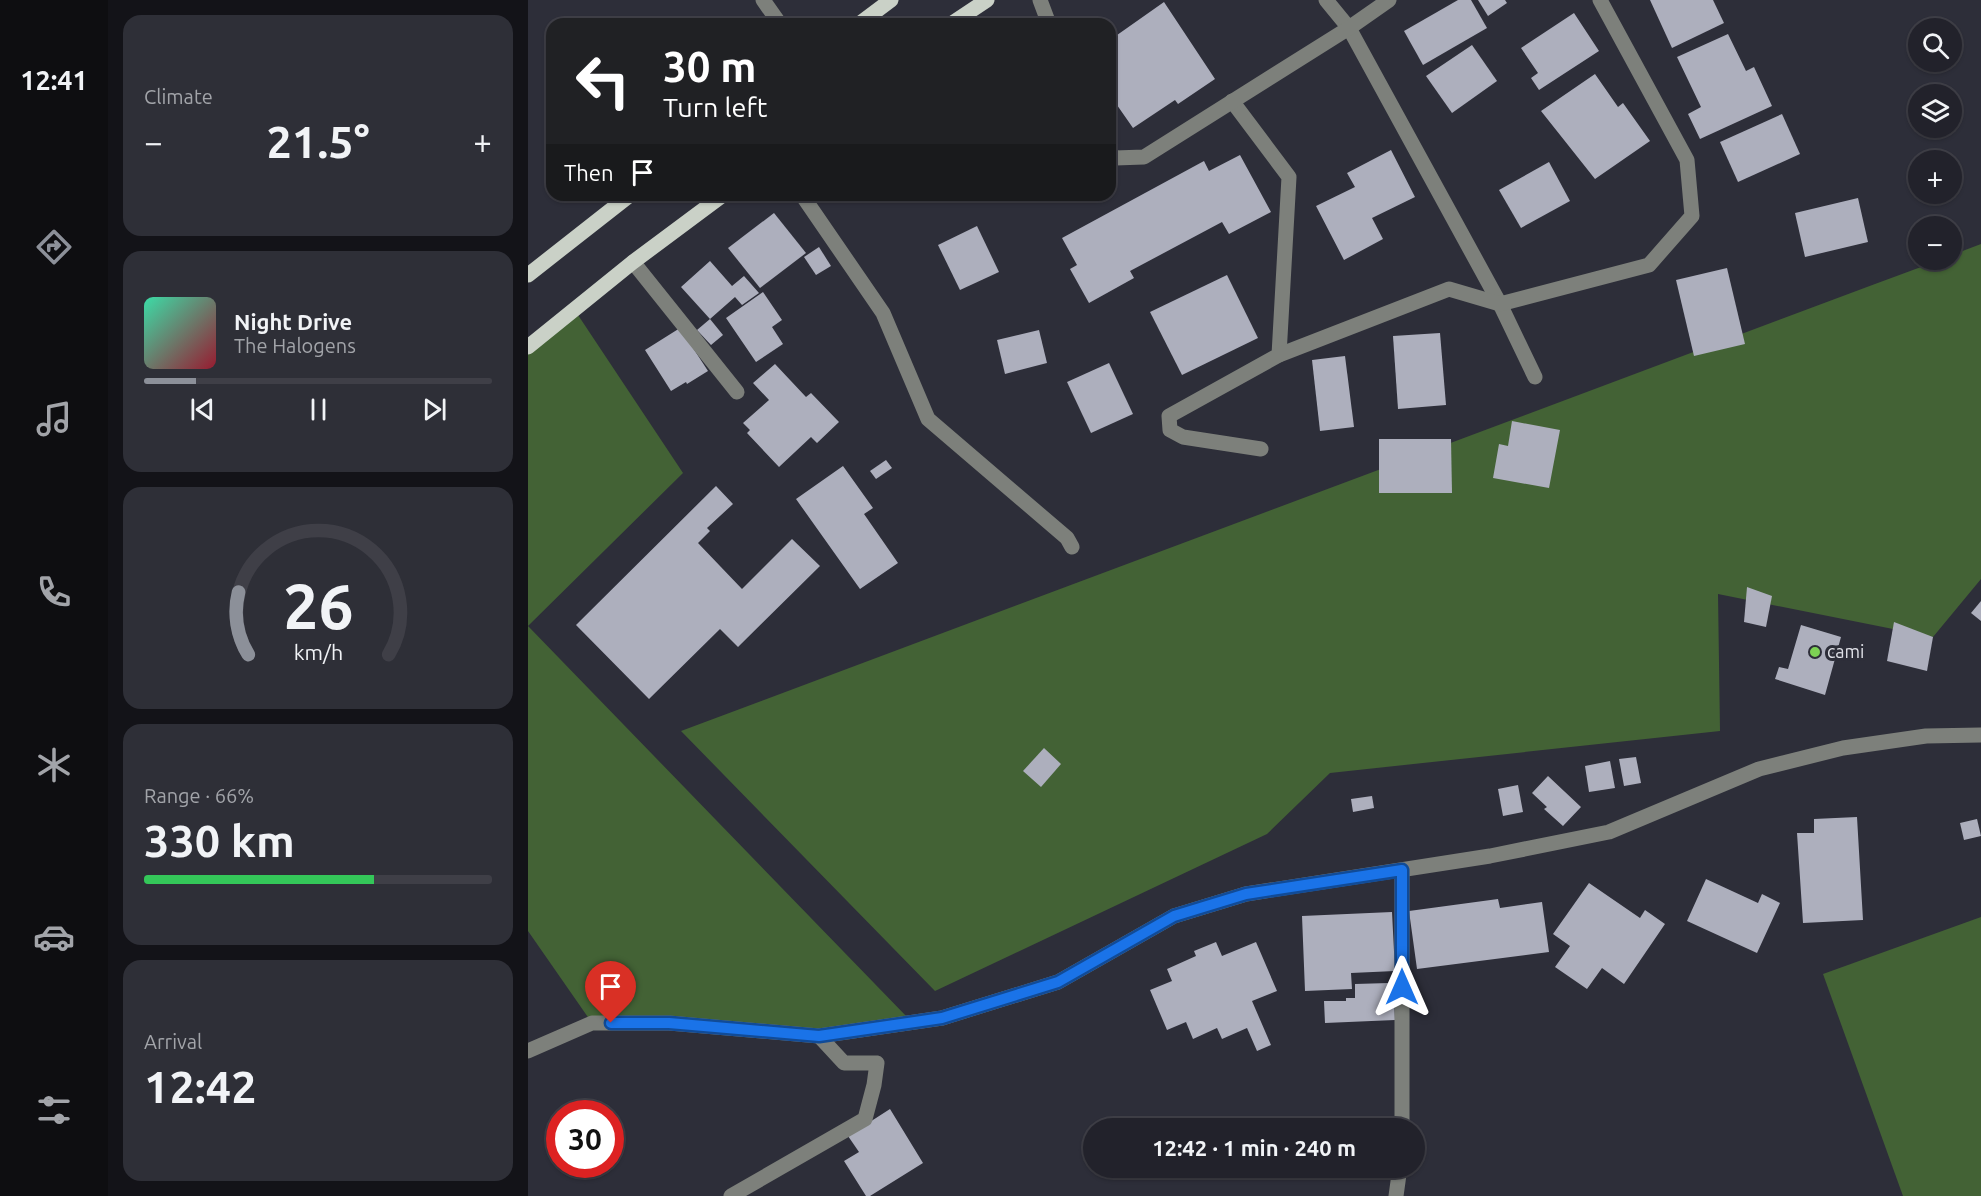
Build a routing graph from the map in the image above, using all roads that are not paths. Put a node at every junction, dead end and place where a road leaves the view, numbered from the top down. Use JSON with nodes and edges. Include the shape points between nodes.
{"nodes":[{"id":1,"x":763,"y":0,"type":"edge"},
{"id":2,"x":891,"y":0,"type":"edge"},
{"id":3,"x":987,"y":0,"type":"edge"},
{"id":4,"x":1040,"y":0,"type":"edge"},
{"id":5,"x":1326,"y":0,"type":"edge"},
{"id":6,"x":1389,"y":0,"type":"edge"},
{"id":7,"x":1600,"y":0,"type":"edge"},
{"id":8,"x":776,"y":18,"type":"edge"},
{"id":9,"x":866,"y":18,"type":"edge"},
{"id":10,"x":960,"y":18,"type":"edge"},
{"id":11,"x":1047,"y":18,"type":"edge"},
{"id":12,"x":1349,"y":28,"type":"junction"},
{"id":13,"x":1232,"y":102,"type":"junction"},
{"id":14,"x":1116,"y":158,"type":"edge"},
{"id":15,"x":622,"y":201,"type":"edge"},
{"id":16,"x":715,"y":201,"type":"edge"},
{"id":17,"x":806,"y":201,"type":"edge"},
{"id":18,"x":633,"y":262,"type":"junction"},
{"id":19,"x":528,"y":275,"type":"edge"},
{"id":20,"x":1500,"y":304,"type":"junction"},
{"id":21,"x":528,"y":347,"type":"edge"},
{"id":22,"x":1278,"y":356,"type":"junction"},
{"id":23,"x":1535,"y":377,"type":"dead end"},
{"id":24,"x":737,"y":392,"type":"dead end"},
{"id":25,"x":1261,"y":449,"type":"dead end"},
{"id":26,"x":1072,"y":547,"type":"dead end"},
{"id":27,"x":1981,"y":735,"type":"edge"},
{"id":28,"x":1402,"y":870,"type":"junction"},
{"id":29,"x":819,"y":1036,"type":"junction"},
{"id":30,"x":528,"y":1051,"type":"edge"},
{"id":31,"x":1402,"y":1118,"type":"edge"},
{"id":32,"x":1398,"y":1178,"type":"edge"},
{"id":33,"x":731,"y":1196,"type":"edge"},
{"id":34,"x":1396,"y":1196,"type":"edge"}],
"edges":[{"from":1,"to":8,"type":"street"},
{"from":2,"to":9,"type":"main road"},
{"from":3,"to":10,"type":"main road"},
{"from":4,"to":11,"type":"street"},
{"from":5,"to":12,"type":"street"},
{"from":6,"to":12,"type":"street"},
{"from":7,"to":20,"type":"street","via":[[1687,160],[1692,216],[1649,265]]},
{"from":12,"to":13,"type":"street"},
{"from":12,"to":20,"type":"street"},
{"from":13,"to":14,"type":"street","via":[[1144,157]]},
{"from":13,"to":22,"type":"street","via":[[1289,177]]},
{"from":15,"to":19,"type":"main road"},
{"from":16,"to":18,"type":"main road"},
{"from":17,"to":26,"type":"street","via":[[883,313],[928,419],[1067,538]]},
{"from":18,"to":21,"type":"main road"},
{"from":18,"to":24,"type":"street"},
{"from":20,"to":22,"type":"street","via":[[1449,289]]},
{"from":20,"to":23,"type":"street"},
{"from":22,"to":25,"type":"street","via":[[1168,416],[1170,430],[1183,437]]},
{"from":27,"to":28,"type":"street","via":[[1926,736],[1843,748],[1759,769],[1608,832]]},
{"from":28,"to":29,"type":"street","via":[[1246,894],[1174,916],[1058,982],[942,1018]]},
{"from":28,"to":31,"type":"street"},
{"from":29,"to":30,"type":"street","via":[[669,1023],[592,1023]]},
{"from":29,"to":33,"type":"street","via":[[844,1063],[877,1063],[865,1119]]},
{"from":32,"to":34,"type":"street"}]}
